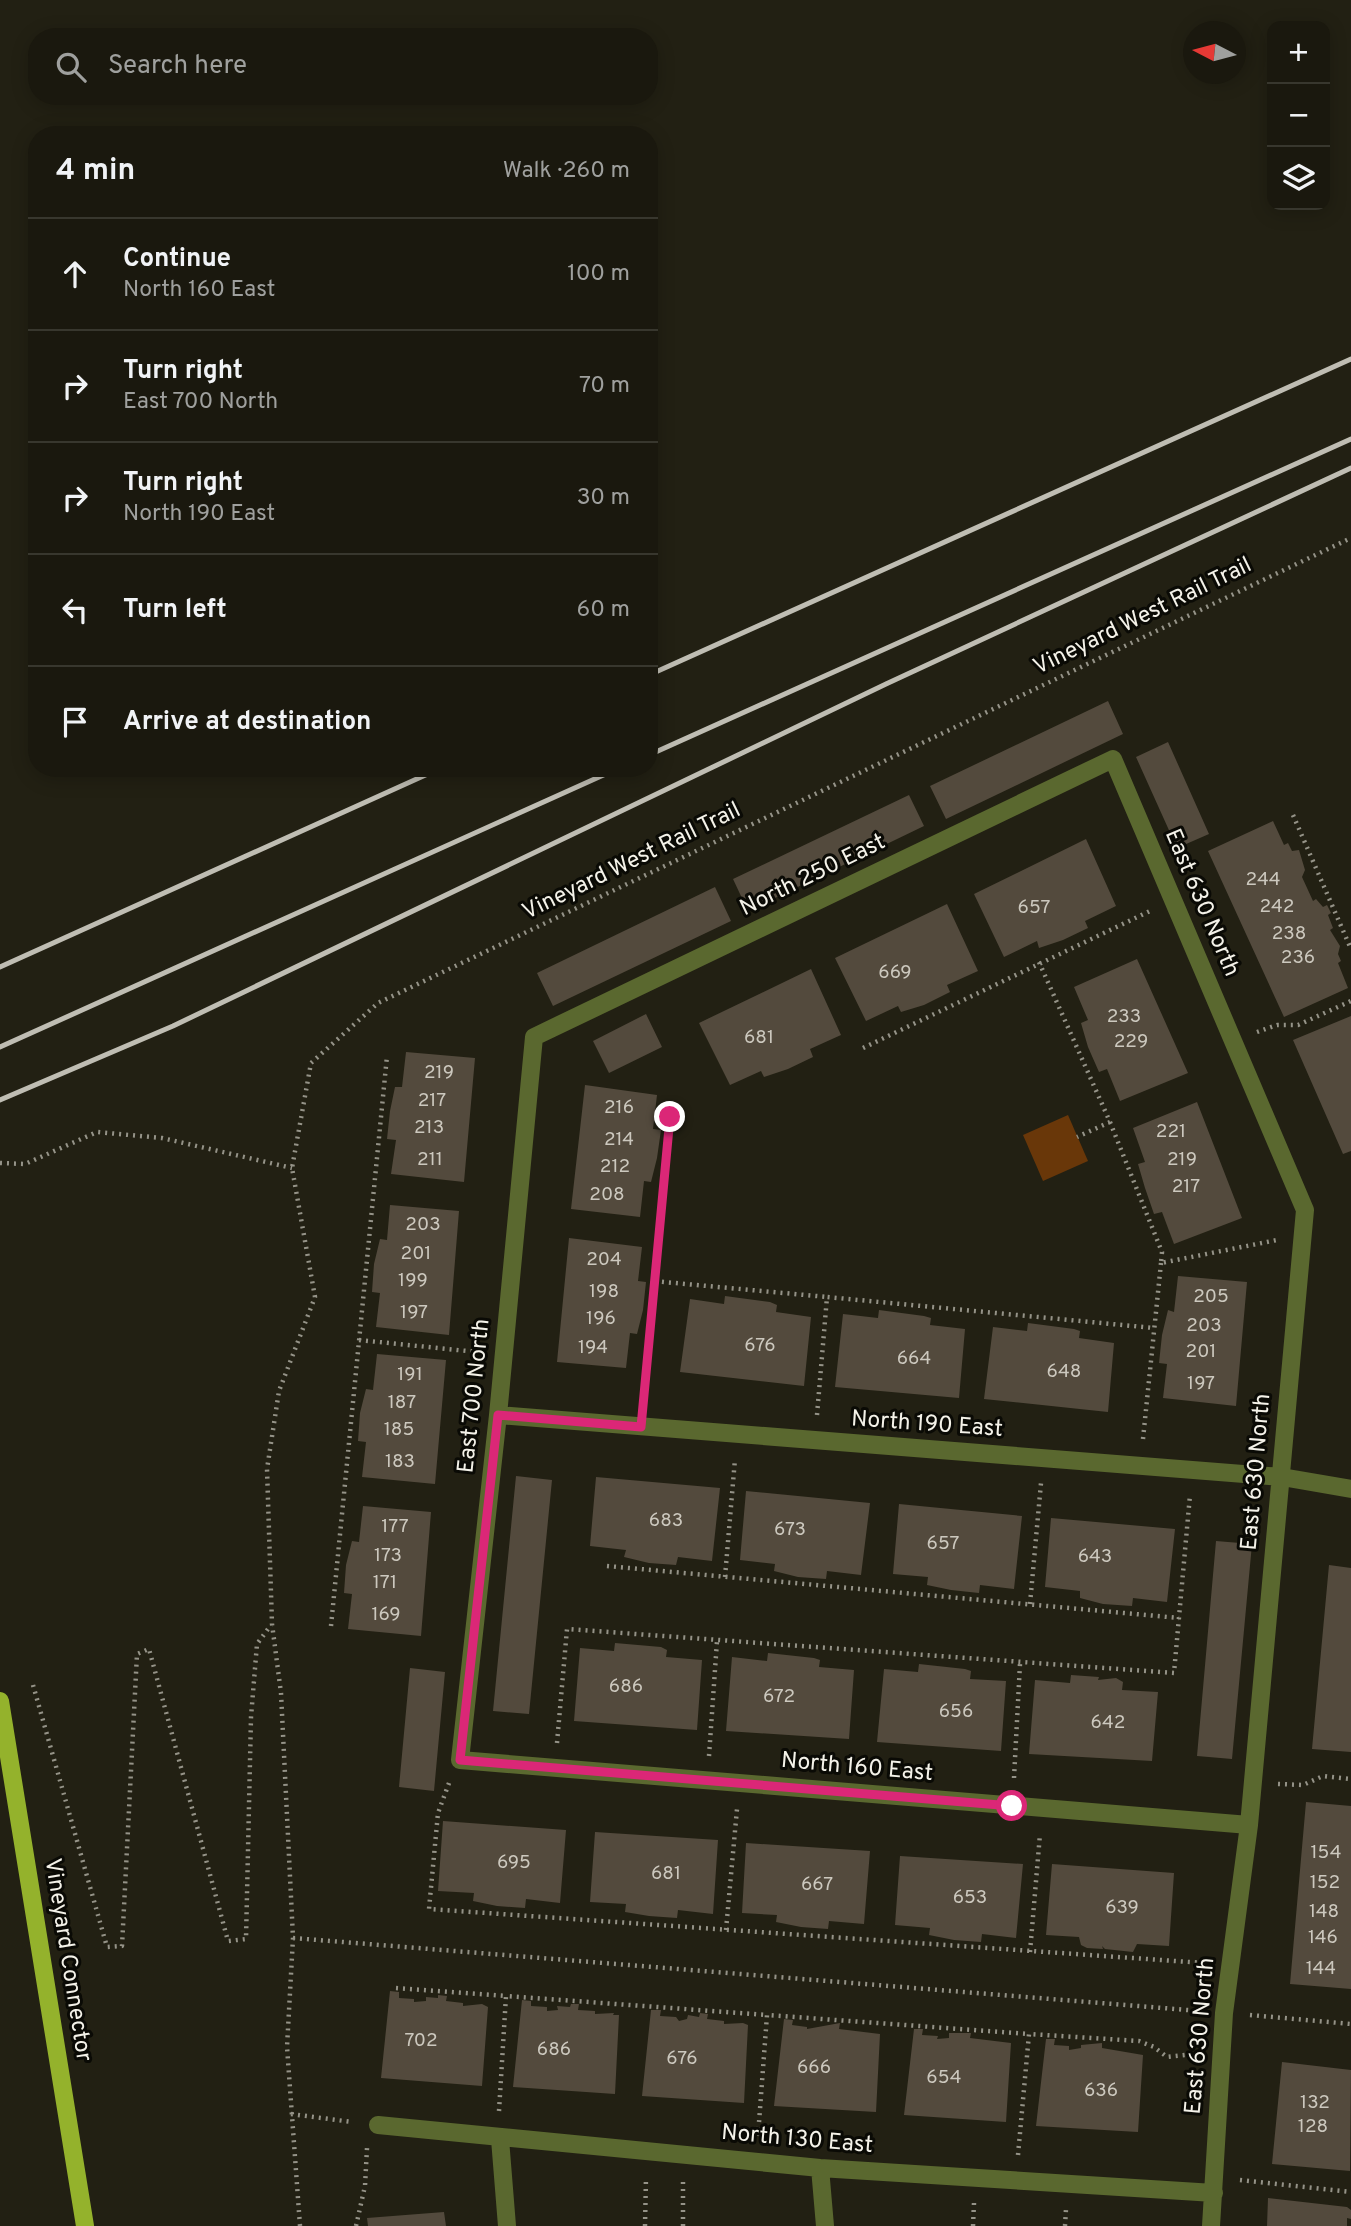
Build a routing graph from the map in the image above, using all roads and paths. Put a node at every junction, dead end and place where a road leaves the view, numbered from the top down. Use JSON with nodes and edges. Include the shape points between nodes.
{"nodes":[{"id":1,"x":1351,"y":538,"type":"edge"},
{"id":2,"x":1113,"y":759,"type":"joint"},
{"id":3,"x":1293,"y":815,"type":"dead end"},
{"id":4,"x":1173,"y":900,"type":"junction"},
{"id":5,"x":1351,"y":949,"type":"edge"},
{"id":6,"x":1039,"y":962,"type":"junction"},
{"id":7,"x":1351,"y":1001,"type":"edge"},
{"id":8,"x":534,"y":1037,"type":"joint"},
{"id":9,"x":1233,"y":1041,"type":"junction"},
{"id":10,"x":863,"y":1048,"type":"dead end"},
{"id":11,"x":387,"y":1056,"type":"dead end"},
{"id":12,"x":672,"y":1102,"type":"dead end"},
{"id":13,"x":1110,"y":1122,"type":"junction"},
{"id":14,"x":1077,"y":1136,"type":"dead end"},
{"id":15,"x":0,"y":1163,"type":"edge"},
{"id":16,"x":292,"y":1168,"type":"junction"},
{"id":17,"x":1275,"y":1240,"type":"dead end"},
{"id":18,"x":1161,"y":1263,"type":"junction"},
{"id":19,"x":653,"y":1281,"type":"junction"},
{"id":20,"x":827,"y":1297,"type":"junction"},
{"id":21,"x":1154,"y":1328,"type":"junction"},
{"id":22,"x":359,"y":1340,"type":"junction"},
{"id":23,"x":504,"y":1354,"type":"junction"},
{"id":24,"x":498,"y":1415,"type":"junction"},
{"id":25,"x":641,"y":1427,"type":"junction"},
{"id":26,"x":815,"y":1441,"type":"junction"},
{"id":27,"x":735,"y":1458,"type":"dead end"},
{"id":28,"x":1043,"y":1458,"type":"junction"},
{"id":29,"x":1140,"y":1466,"type":"junction"},
{"id":30,"x":1193,"y":1470,"type":"junction"},
{"id":31,"x":1282,"y":1477,"type":"junction"},
{"id":32,"x":1351,"y":1489,"type":"edge"},
{"id":33,"x":607,"y":1566,"type":"dead end"},
{"id":34,"x":725,"y":1577,"type":"junction"},
{"id":35,"x":1030,"y":1604,"type":"junction"},
{"id":36,"x":1178,"y":1618,"type":"junction"},
{"id":37,"x":272,"y":1624,"type":"junction"},
{"id":38,"x":331,"y":1626,"type":"dead end"},
{"id":39,"x":717,"y":1642,"type":"junction"},
{"id":40,"x":1020,"y":1664,"type":"junction"},
{"id":41,"x":33,"y":1685,"type":"dead end"},
{"id":42,"x":0,"y":1702,"type":"edge"},
{"id":43,"x":460,"y":1760,"type":"junction"},
{"id":44,"x":555,"y":1768,"type":"junction"},
{"id":45,"x":1351,"y":1779,"type":"edge"},
{"id":46,"x":708,"y":1781,"type":"junction"},
{"id":47,"x":739,"y":1783,"type":"junction"},
{"id":48,"x":1253,"y":1783,"type":"junction"},
{"id":49,"x":1012,"y":1806,"type":"junction"},
{"id":50,"x":1042,"y":1808,"type":"junction"},
{"id":51,"x":1249,"y":1825,"type":"junction"},
{"id":52,"x":726,"y":1930,"type":"junction"},
{"id":53,"x":293,"y":1938,"type":"junction"},
{"id":54,"x":1030,"y":1952,"type":"junction"},
{"id":55,"x":1230,"y":1965,"type":"junction"},
{"id":56,"x":396,"y":1988,"type":"dead end"},
{"id":57,"x":506,"y":1996,"type":"junction"},
{"id":58,"x":1224,"y":2013,"type":"junction"},
{"id":59,"x":767,"y":2015,"type":"junction"},
{"id":60,"x":1351,"y":2024,"type":"edge"},
{"id":61,"x":1028,"y":2034,"type":"junction"},
{"id":62,"x":1167,"y":2057,"type":"dead end"},
{"id":63,"x":291,"y":2115,"type":"junction"},
{"id":64,"x":378,"y":2126,"type":"junction"},
{"id":65,"x":500,"y":2139,"type":"junction"},
{"id":66,"x":649,"y":2152,"type":"junction"},
{"id":67,"x":685,"y":2155,"type":"junction"},
{"id":68,"x":756,"y":2162,"type":"junction"},
{"id":69,"x":820,"y":2168,"type":"junction"},
{"id":70,"x":1016,"y":2180,"type":"junction"},
{"id":71,"x":1214,"y":2185,"type":"junction"},
{"id":72,"x":1351,"y":2192,"type":"edge"},
{"id":73,"x":85,"y":2226,"type":"edge"},
{"id":74,"x":300,"y":2226,"type":"edge"},
{"id":75,"x":356,"y":2226,"type":"edge"},
{"id":76,"x":507,"y":2226,"type":"edge"},
{"id":77,"x":645,"y":2226,"type":"edge"},
{"id":78,"x":683,"y":2226,"type":"edge"},
{"id":79,"x":825,"y":2226,"type":"edge"},
{"id":80,"x":1211,"y":2226,"type":"edge"}],
"edges":[{"from":1,"to":16,"type":"path","name":"Vineyard West Rail Trail","via":[[378,1003],[311,1063]]},
{"from":2,"to":4,"type":"street","name":"East 630 North"},
{"from":2,"to":8,"type":"street","name":"North 250 East"},
{"from":3,"to":5,"type":"path"},
{"from":4,"to":6,"type":"path"},
{"from":4,"to":9,"type":"street","name":"East 630 North"},
{"from":6,"to":10,"type":"path"},
{"from":6,"to":13,"type":"path"},
{"from":7,"to":9,"type":"path","via":[[1298,1025],[1277,1025]]},
{"from":8,"to":23,"type":"street","name":"East 700 North"},
{"from":9,"to":31,"type":"street","name":"East 630 North","via":[[1305,1210]]},
{"from":11,"to":22,"type":"path"},
{"from":12,"to":19,"type":"path"},
{"from":13,"to":14,"type":"path"},
{"from":13,"to":18,"type":"path","via":[[1162,1252]]},
{"from":15,"to":16,"type":"path","via":[[25,1164],[97,1132],[162,1138]]},
{"from":16,"to":37,"type":"path","name":"Vineyard West Rail Trail","via":[[314,1297],[279,1391],[267,1469]]},
{"from":17,"to":18,"type":"path"},
{"from":18,"to":21,"type":"path"},
{"from":19,"to":20,"type":"path"},
{"from":19,"to":25,"type":"path"},
{"from":20,"to":21,"type":"path"},
{"from":20,"to":26,"type":"path"},
{"from":21,"to":29,"type":"path"},
{"from":22,"to":23,"type":"path"},
{"from":22,"to":38,"type":"path"},
{"from":23,"to":24,"type":"street","name":"East 700 North"},
{"from":24,"to":25,"type":"street","name":"North 190 East"},
{"from":24,"to":43,"type":"street","name":"East 700 North"},
{"from":25,"to":26,"type":"street","name":"North 190 East"},
{"from":26,"to":28,"type":"street","name":"North 190 East"},
{"from":27,"to":34,"type":"path"},
{"from":28,"to":29,"type":"street","name":"North 190 East"},
{"from":28,"to":35,"type":"path"},
{"from":29,"to":30,"type":"street","name":"North 190 East"},
{"from":30,"to":31,"type":"street","name":"North 190 East"},
{"from":30,"to":36,"type":"path"},
{"from":31,"to":32,"type":"street","name":"North 190 East"},
{"from":31,"to":48,"type":"street","name":"East 630 North"},
{"from":33,"to":34,"type":"path"},
{"from":34,"to":35,"type":"path"},
{"from":35,"to":36,"type":"path"},
{"from":36,"to":40,"type":"path","via":[[1174,1673]]},
{"from":37,"to":41,"type":"path","via":[[257,1644],[246,1939],[228,1941],[149,1650],[137,1654],[122,1946],[107,1947]]},
{"from":37,"to":53,"type":"path","name":"Vineyard West Rail Trail","via":[[281,1693]]},
{"from":39,"to":40,"type":"path"},
{"from":39,"to":44,"type":"path","via":[[567,1629]]},
{"from":39,"to":46,"type":"path"},
{"from":40,"to":49,"type":"path"},
{"from":42,"to":73,"type":"main road","name":"Vineyard Connector"},
{"from":43,"to":44,"type":"street","name":"North 160 East"},
{"from":43,"to":52,"type":"path","via":[[438,1813],[429,1909]]},
{"from":44,"to":46,"type":"street","name":"North 160 East"},
{"from":45,"to":48,"type":"path","via":[[1323,1776],[1303,1785]]},
{"from":46,"to":47,"type":"street","name":"North 160 East"},
{"from":47,"to":49,"type":"street","name":"North 160 East"},
{"from":47,"to":52,"type":"path"},
{"from":48,"to":51,"type":"street","name":"East 630 North"},
{"from":49,"to":50,"type":"street","name":"North 160 East"},
{"from":50,"to":51,"type":"street","name":"North 160 East"},
{"from":50,"to":54,"type":"path"},
{"from":51,"to":55,"type":"street","name":"East 630 North"},
{"from":52,"to":54,"type":"path"},
{"from":53,"to":58,"type":"path"},
{"from":53,"to":63,"type":"path","name":"Vineyard West Rail Trail","via":[[287,2047]]},
{"from":54,"to":55,"type":"path"},
{"from":55,"to":58,"type":"street","name":"East 630 North"},
{"from":56,"to":57,"type":"path"},
{"from":57,"to":59,"type":"path"},
{"from":57,"to":65,"type":"path"},
{"from":58,"to":60,"type":"path"},
{"from":58,"to":71,"type":"street","name":"East 630 North"},
{"from":59,"to":61,"type":"path"},
{"from":59,"to":68,"type":"path"},
{"from":61,"to":62,"type":"path","via":[[1139,2041]]},
{"from":61,"to":70,"type":"path"},
{"from":63,"to":64,"type":"path"},
{"from":63,"to":74,"type":"path","name":"Vineyard West Rail Trail"},
{"from":64,"to":65,"type":"street","name":"North 130 East"},
{"from":64,"to":75,"type":"path","via":[[367,2146]]},
{"from":65,"to":66,"type":"street","name":"North 130 East"},
{"from":65,"to":76,"type":"street"},
{"from":66,"to":67,"type":"street","name":"North 130 East"},
{"from":66,"to":77,"type":"path"},
{"from":67,"to":68,"type":"street","name":"North 130 East"},
{"from":67,"to":78,"type":"path"},
{"from":68,"to":69,"type":"street","name":"North 130 East"},
{"from":69,"to":70,"type":"street","name":"North 130 East"},
{"from":69,"to":79,"type":"street"},
{"from":70,"to":71,"type":"street","name":"North 130 East"},
{"from":71,"to":72,"type":"path"},
{"from":71,"to":80,"type":"street","name":"East 630 North"}]}
